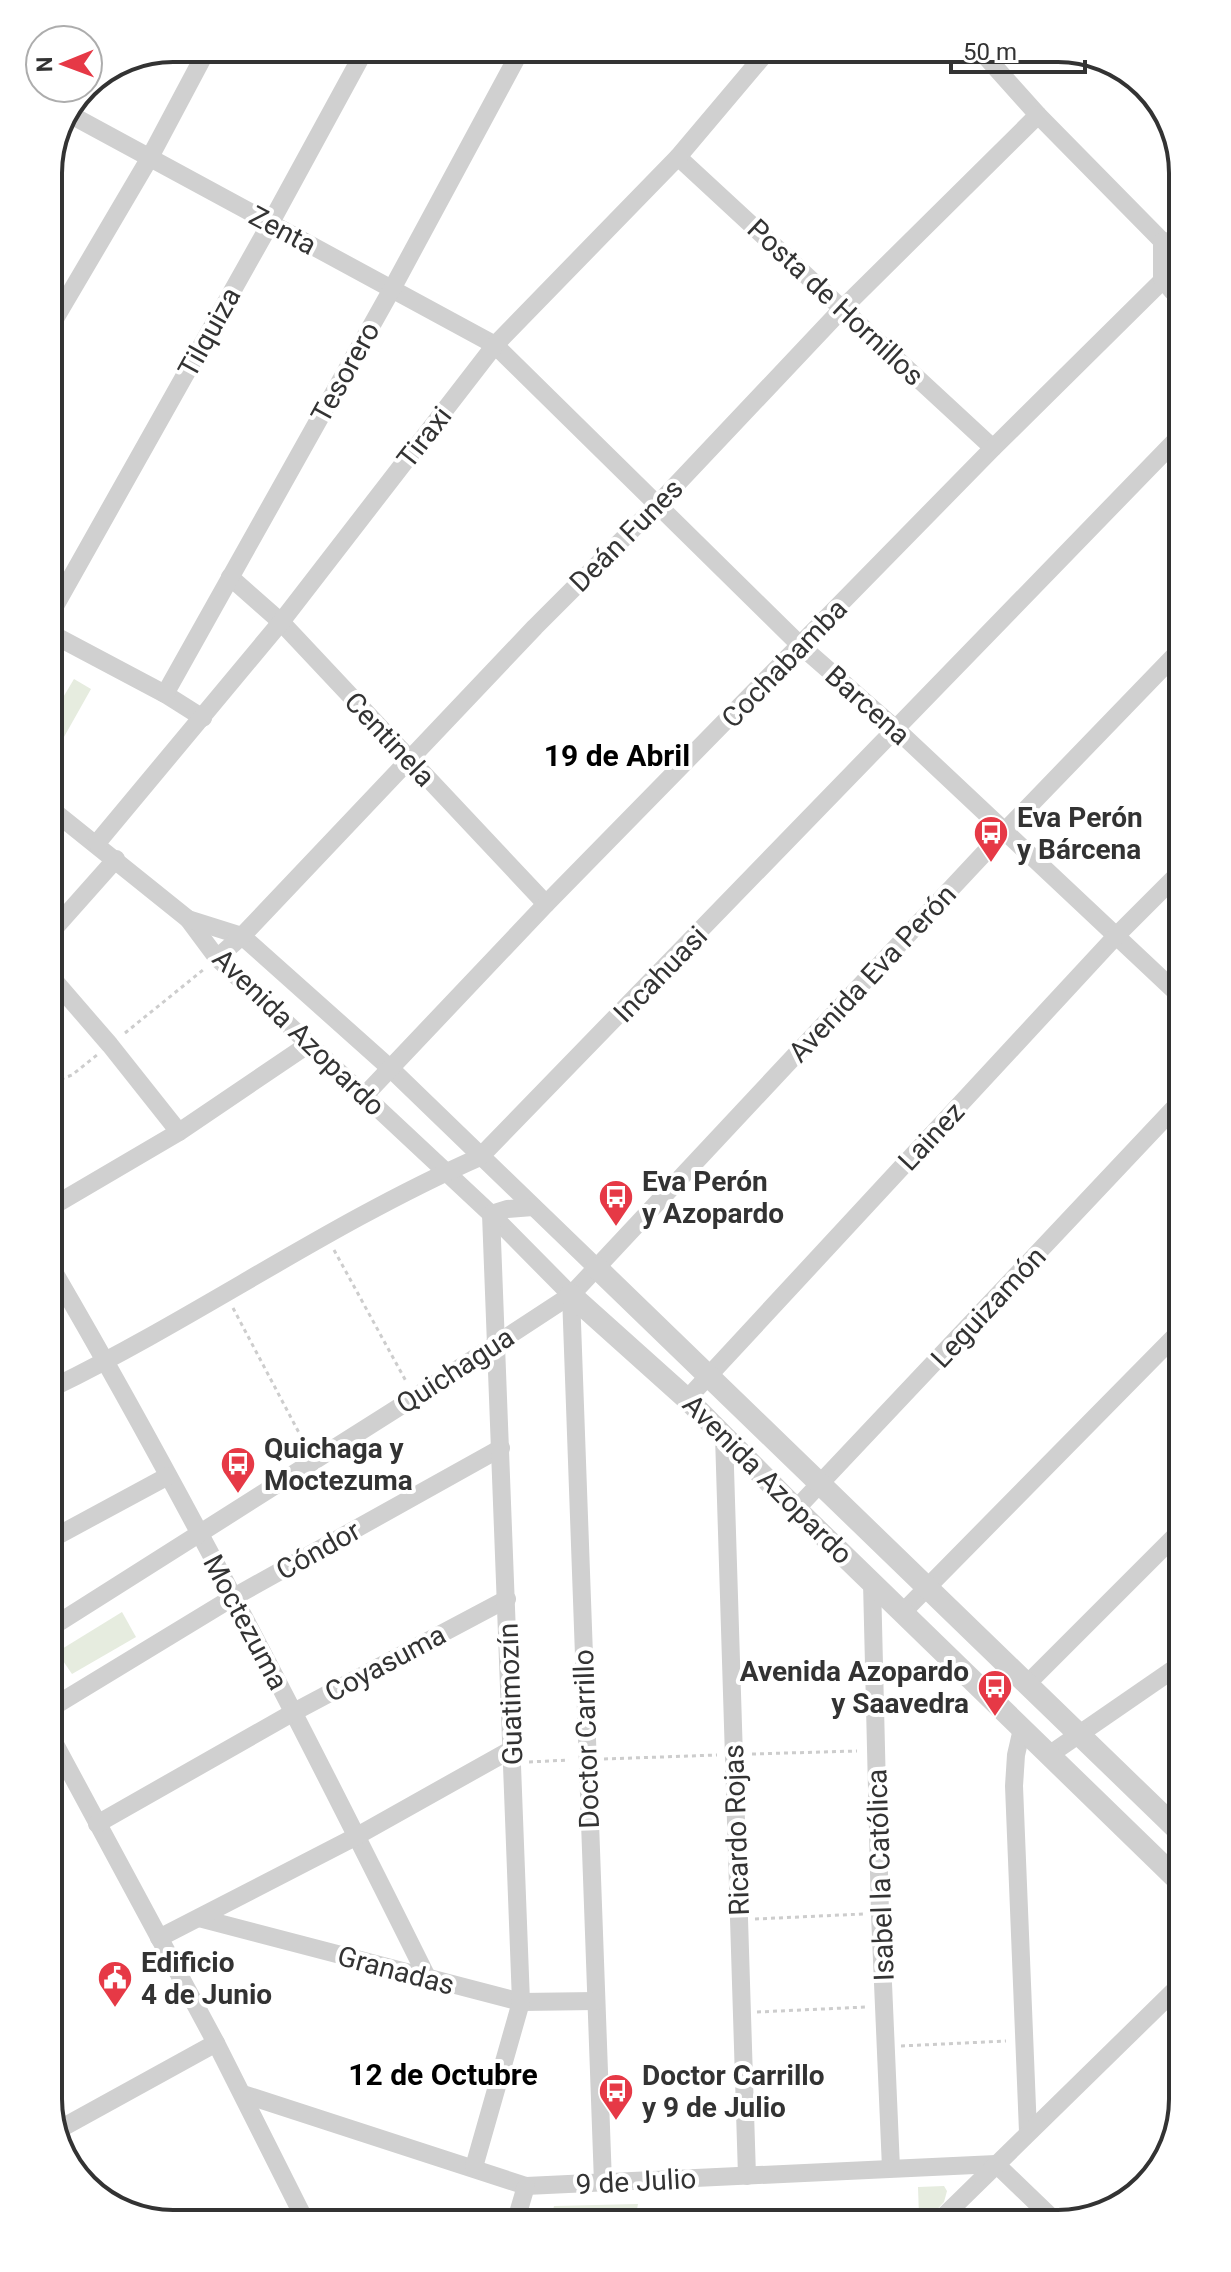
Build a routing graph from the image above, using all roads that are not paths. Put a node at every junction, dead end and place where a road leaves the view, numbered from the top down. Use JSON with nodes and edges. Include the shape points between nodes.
{"nodes":[{"id":1,"x":201,"y":62,"type":"edge"},
{"id":2,"x":358,"y":62,"type":"edge"},
{"id":3,"x":514,"y":62,"type":"edge"},
{"id":4,"x":758,"y":62,"type":"edge"},
{"id":5,"x":991,"y":62,"type":"edge"},
{"id":6,"x":1038,"y":115,"type":"junction"},
{"id":7,"x":77,"y":118,"type":"edge"},
{"id":8,"x":678,"y":157,"type":"junction"},
{"id":9,"x":149,"y":159,"type":"junction"},
{"id":10,"x":270,"y":224,"type":"junction"},
{"id":11,"x":1169,"y":246,"type":"edge"},
{"id":12,"x":1169,"y":281,"type":"edge"},
{"id":13,"x":392,"y":289,"type":"junction"},
{"id":14,"x":62,"y":307,"type":"edge"},
{"id":15,"x":843,"y":308,"type":"junction"},
{"id":16,"x":495,"y":345,"type":"junction"},
{"id":17,"x":1169,"y":447,"type":"edge"},
{"id":18,"x":993,"y":448,"type":"junction"},
{"id":19,"x":657,"y":505,"type":"junction"},
{"id":20,"x":230,"y":577,"type":"junction"},
{"id":21,"x":62,"y":594,"type":"edge"},
{"id":22,"x":281,"y":622,"type":"junction"},
{"id":23,"x":62,"y":639,"type":"edge"},
{"id":24,"x":801,"y":646,"type":"junction"},
{"id":25,"x":1169,"y":661,"type":"edge"},
{"id":26,"x":165,"y":694,"type":"junction"},
{"id":27,"x":203,"y":718,"type":"junction"},
{"id":28,"x":896,"y":729,"type":"junction"},
{"id":29,"x":411,"y":761,"type":"junction"},
{"id":30,"x":62,"y":817,"type":"edge"},
{"id":31,"x":1004,"y":832,"type":"junction"},
{"id":32,"x":97,"y":843,"type":"junction"},
{"id":33,"x":116,"y":859,"type":"junction"},
{"id":34,"x":1169,"y":883,"type":"edge"},
{"id":35,"x":546,"y":904,"type":"junction"},
{"id":36,"x":188,"y":919,"type":"junction"},
{"id":37,"x":62,"y":920,"type":"edge"},
{"id":38,"x":242,"y":936,"type":"junction"},
{"id":39,"x":1116,"y":936,"type":"junction"},
{"id":40,"x":217,"y":958,"type":"junction"},
{"id":41,"x":1169,"y":986,"type":"edge"},
{"id":42,"x":62,"y":990,"type":"edge"},
{"id":43,"x":309,"y":1044,"type":"junction"},
{"id":44,"x":391,"y":1069,"type":"junction"},
{"id":45,"x":365,"y":1095,"type":"junction"},
{"id":46,"x":1169,"y":1114,"type":"edge"},
{"id":47,"x":179,"y":1132,"type":"junction"},
{"id":48,"x":480,"y":1157,"type":"junction"},
{"id":49,"x":446,"y":1172,"type":"junction"},
{"id":50,"x":62,"y":1201,"type":"edge"},
{"id":51,"x":533,"y":1207,"type":"junction"},
{"id":52,"x":491,"y":1214,"type":"junction"},
{"id":53,"x":597,"y":1268,"type":"junction"},
{"id":54,"x":62,"y":1286,"type":"edge"},
{"id":55,"x":571,"y":1295,"type":"junction"},
{"id":56,"x":1169,"y":1342,"type":"edge"},
{"id":57,"x":496,"y":1345,"type":"junction"},
{"id":58,"x":106,"y":1362,"type":"junction"},
{"id":59,"x":710,"y":1375,"type":"junction"},
{"id":60,"x":62,"y":1383,"type":"edge"},
{"id":61,"x":687,"y":1399,"type":"junction"},
{"id":62,"x":724,"y":1436,"type":"junction"},
{"id":63,"x":501,"y":1448,"type":"junction"},
{"id":64,"x":168,"y":1476,"type":"junction"},
{"id":65,"x":823,"y":1484,"type":"junction"},
{"id":66,"x":796,"y":1509,"type":"junction"},
{"id":67,"x":62,"y":1533,"type":"edge"},
{"id":68,"x":199,"y":1534,"type":"junction"},
{"id":69,"x":1169,"y":1542,"type":"edge"},
{"id":70,"x":872,"y":1582,"type":"junction"},
{"id":71,"x":928,"y":1587,"type":"junction"},
{"id":72,"x":232,"y":1598,"type":"junction"},
{"id":73,"x":507,"y":1599,"type":"junction"},
{"id":74,"x":903,"y":1612,"type":"junction"},
{"id":75,"x":62,"y":1621,"type":"edge"},
{"id":76,"x":1169,"y":1672,"type":"edge"},
{"id":77,"x":1028,"y":1683,"type":"junction"},
{"id":78,"x":62,"y":1701,"type":"edge"},
{"id":79,"x":294,"y":1712,"type":"junction"},
{"id":80,"x":1022,"y":1729,"type":"junction"},
{"id":81,"x":1078,"y":1735,"type":"junction"},
{"id":82,"x":1049,"y":1755,"type":"junction"},
{"id":83,"x":512,"y":1756,"type":"junction"},
{"id":84,"x":62,"y":1757,"type":"edge"},
{"id":85,"x":1169,"y":1822,"type":"edge"},
{"id":86,"x":97,"y":1824,"type":"junction"},
{"id":87,"x":357,"y":1836,"type":"junction"},
{"id":88,"x":1169,"y":1871,"type":"edge"},
{"id":89,"x":199,"y":1918,"type":"junction"},
{"id":90,"x":159,"y":1938,"type":"junction"},
{"id":91,"x":428,"y":1979,"type":"junction"},
{"id":92,"x":1169,"y":1996,"type":"edge"},
{"id":93,"x":596,"y":2001,"type":"junction"},
{"id":94,"x":521,"y":2002,"type":"junction"},
{"id":95,"x":216,"y":2043,"type":"junction"},
{"id":96,"x":243,"y":2094,"type":"junction"},
{"id":97,"x":65,"y":2126,"type":"edge"},
{"id":98,"x":1028,"y":2132,"type":"junction"},
{"id":99,"x":996,"y":2164,"type":"junction"},
{"id":100,"x":474,"y":2167,"type":"junction"},
{"id":101,"x":891,"y":2168,"type":"junction"},
{"id":102,"x":747,"y":2176,"type":"junction"},
{"id":103,"x":603,"y":2183,"type":"junction"},
{"id":104,"x":526,"y":2186,"type":"junction"},
{"id":105,"x":300,"y":2210,"type":"edge"},
{"id":106,"x":519,"y":2210,"type":"edge"},
{"id":107,"x":950,"y":2210,"type":"edge"},
{"id":108,"x":1044,"y":2210,"type":"edge"}],
"edges":[{"from":1,"to":9,"type":"street"},
{"from":2,"to":10,"type":"street","name":"Tilquiza"},
{"from":3,"to":13,"type":"street","name":"Tesorero"},
{"from":4,"to":8,"type":"street","name":"Tiraxi"},
{"from":5,"to":6,"type":"street"},
{"from":6,"to":11,"type":"street"},
{"from":6,"to":15,"type":"street","name":"Deán Funes"},
{"from":7,"to":9,"type":"street","name":"Zenta"},
{"from":8,"to":15,"type":"street","name":"Posta de Hornillos"},
{"from":8,"to":16,"type":"street","name":"Tiraxi"},
{"from":9,"to":10,"type":"street","name":"Zenta"},
{"from":9,"to":14,"type":"street"},
{"from":10,"to":13,"type":"street","name":"Zenta"},
{"from":10,"to":21,"type":"street","name":"Tilquiza"},
{"from":12,"to":18,"type":"street","name":"Cochabamba"},
{"from":13,"to":16,"type":"street","name":"Zenta"},
{"from":13,"to":20,"type":"street","name":"Tesorero"},
{"from":15,"to":18,"type":"street","name":"Posta de Hornillos"},
{"from":15,"to":19,"type":"street","name":"Deán Funes"},
{"from":16,"to":19,"type":"street","name":"Barcena"},
{"from":16,"to":22,"type":"street","name":"Tiraxi"},
{"from":17,"to":28,"type":"street","name":"Incahuasi"},
{"from":18,"to":24,"type":"street","name":"Cochabamba"},
{"from":19,"to":24,"type":"street","name":"Barcena"},
{"from":19,"to":29,"type":"street","name":"Deán Funes"},
{"from":20,"to":22,"type":"street","name":"Centinela"},
{"from":20,"to":26,"type":"street","name":"Tesorero"},
{"from":22,"to":27,"type":"street","name":"Tiraxi"},
{"from":22,"to":29,"type":"street","name":"Centinela"},
{"from":23,"to":26,"type":"street"},
{"from":24,"to":28,"type":"street","name":"Barcena"},
{"from":24,"to":35,"type":"street","name":"Cochabamba"},
{"from":25,"to":31,"type":"street","name":"Avenida Eva Perón"},
{"from":26,"to":27,"type":"street"},
{"from":27,"to":32,"type":"street","name":"Tiraxi"},
{"from":28,"to":31,"type":"street","name":"Barcena"},
{"from":28,"to":48,"type":"street","name":"Incahuasi"},
{"from":29,"to":35,"type":"street","name":"Centinela"},
{"from":29,"to":38,"type":"street","name":"Deán Funes"},
{"from":30,"to":32,"type":"street"},
{"from":31,"to":39,"type":"street","name":"Barcena"},
{"from":31,"to":53,"type":"street","name":"Avenida Eva Perón"},
{"from":32,"to":33,"type":"street"},
{"from":33,"to":36,"type":"street"},
{"from":33,"to":37,"type":"street"},
{"from":34,"to":39,"type":"street","name":"Lainez"},
{"from":35,"to":44,"type":"street","name":"Cochabamba"},
{"from":36,"to":38,"type":"street","name":"Avenida Azopardo"},
{"from":36,"to":40,"type":"street","name":"Avenida Azopardo"},
{"from":38,"to":40,"type":"street","name":"Deán Funes"},
{"from":38,"to":44,"type":"street","name":"Avenida Azopardo"},
{"from":39,"to":41,"type":"street","name":"Barcena"},
{"from":39,"to":59,"type":"street","name":"Lainez"},
{"from":40,"to":43,"type":"street","name":"Avenida Azopardo"},
{"from":42,"to":47,"type":"street"},
{"from":43,"to":45,"type":"street","name":"Avenida Azopardo"},
{"from":43,"to":47,"type":"street"},
{"from":44,"to":45,"type":"street","name":"Cochabamba"},
{"from":44,"to":48,"type":"street","name":"Avenida Azopardo"},
{"from":45,"to":49,"type":"street","name":"Avenida Azopardo"},
{"from":46,"to":65,"type":"street","name":"Leguizamón"},
{"from":47,"to":50,"type":"street"},
{"from":48,"to":49,"type":"street","name":"Incahuasi"},
{"from":48,"to":51,"type":"street","name":"Avenida Azopardo"},
{"from":49,"to":52,"type":"street","name":"Avenida Azopardo"},
{"from":49,"to":58,"type":"street","name":"Incahuasi"},
{"from":51,"to":52,"type":"street"},
{"from":51,"to":53,"type":"street","name":"Avenida Azopardo"},
{"from":52,"to":55,"type":"street","name":"Avenida Azopardo"},
{"from":52,"to":57,"type":"street","name":"Guatimozín"},
{"from":53,"to":55,"type":"street","name":"Avenida Eva Perón"},
{"from":53,"to":59,"type":"street","name":"Avenida Azopardo"},
{"from":54,"to":58,"type":"street","name":"Moctezuma"},
{"from":55,"to":57,"type":"street","name":"Quichagua"},
{"from":55,"to":61,"type":"street","name":"Avenida Azopardo"},
{"from":55,"to":93,"type":"street","name":"Doctor Carrillo"},
{"from":56,"to":71,"type":"street"},
{"from":57,"to":63,"type":"street","name":"Guatimozín"},
{"from":57,"to":68,"type":"street","name":"Quichagua"},
{"from":58,"to":60,"type":"street","name":"Incahuasi"},
{"from":58,"to":64,"type":"street","name":"Moctezuma"},
{"from":59,"to":61,"type":"street","name":"Lainez"},
{"from":59,"to":65,"type":"street","name":"Avenida Azopardo"},
{"from":61,"to":62,"type":"street","name":"Avenida Azopardo"},
{"from":62,"to":66,"type":"street","name":"Avenida Azopardo"},
{"from":62,"to":102,"type":"street","name":"Ricardo Rojas"},
{"from":63,"to":72,"type":"street","name":"Cóndor"},
{"from":63,"to":73,"type":"street","name":"Guatimozín"},
{"from":64,"to":67,"type":"street"},
{"from":64,"to":68,"type":"street","name":"Moctezuma"},
{"from":65,"to":66,"type":"street","name":"Leguizamón"},
{"from":65,"to":71,"type":"street","name":"Avenida Azopardo"},
{"from":66,"to":70,"type":"street","name":"Avenida Azopardo"},
{"from":68,"to":72,"type":"street","name":"Moctezuma"},
{"from":68,"to":75,"type":"street","name":"Quichagua"},
{"from":69,"to":77,"type":"street"},
{"from":70,"to":74,"type":"street","name":"Avenida Azopardo"},
{"from":70,"to":101,"type":"street","name":"Isabel la Católica"},
{"from":71,"to":74,"type":"street"},
{"from":71,"to":77,"type":"street","name":"Avenida Azopardo"},
{"from":72,"to":78,"type":"street","name":"Cóndor"},
{"from":72,"to":79,"type":"street","name":"Moctezuma"},
{"from":73,"to":79,"type":"street","name":"Coyasuma"},
{"from":73,"to":83,"type":"street","name":"Guatimozín"},
{"from":74,"to":80,"type":"street","name":"Avenida Azopardo"},
{"from":76,"to":81,"type":"street"},
{"from":77,"to":81,"type":"street","name":"Avenida Azopardo"},
{"from":79,"to":86,"type":"street","name":"Coyasuma"},
{"from":79,"to":87,"type":"street","name":"Moctezuma"},
{"from":80,"to":82,"type":"street","name":"Avenida Azopardo"},
{"from":80,"to":98,"type":"street","via":[[1014,1786]]},
{"from":81,"to":82,"type":"street"},
{"from":81,"to":85,"type":"street","name":"Avenida Azopardo"},
{"from":82,"to":88,"type":"street","name":"Avenida Azopardo"},
{"from":83,"to":87,"type":"street"},
{"from":83,"to":94,"type":"street","name":"Guatimozín"},
{"from":84,"to":86,"type":"street"},
{"from":86,"to":90,"type":"street"},
{"from":87,"to":89,"type":"street"},
{"from":87,"to":91,"type":"street","name":"Moctezuma"},
{"from":89,"to":90,"type":"street"},
{"from":89,"to":91,"type":"street","name":"Granadas"},
{"from":90,"to":95,"type":"street"},
{"from":91,"to":94,"type":"street","name":"Granadas"},
{"from":92,"to":98,"type":"street"},
{"from":93,"to":94,"type":"street","name":"Granadas"},
{"from":93,"to":103,"type":"street","name":"Doctor Carrillo"},
{"from":94,"to":100,"type":"street","name":"Guatimozín"},
{"from":95,"to":96,"type":"street"},
{"from":95,"to":97,"type":"street"},
{"from":96,"to":100,"type":"street","name":"9 de Julio"},
{"from":96,"to":105,"type":"street"},
{"from":98,"to":99,"type":"street"},
{"from":99,"to":101,"type":"street","name":"9 de Julio"},
{"from":99,"to":107,"type":"street"},
{"from":99,"to":108,"type":"street"},
{"from":100,"to":104,"type":"street","name":"9 de Julio"},
{"from":101,"to":102,"type":"street","name":"9 de Julio"},
{"from":102,"to":103,"type":"street","name":"9 de Julio"},
{"from":103,"to":104,"type":"street","name":"9 de Julio"},
{"from":104,"to":106,"type":"street"}]}
